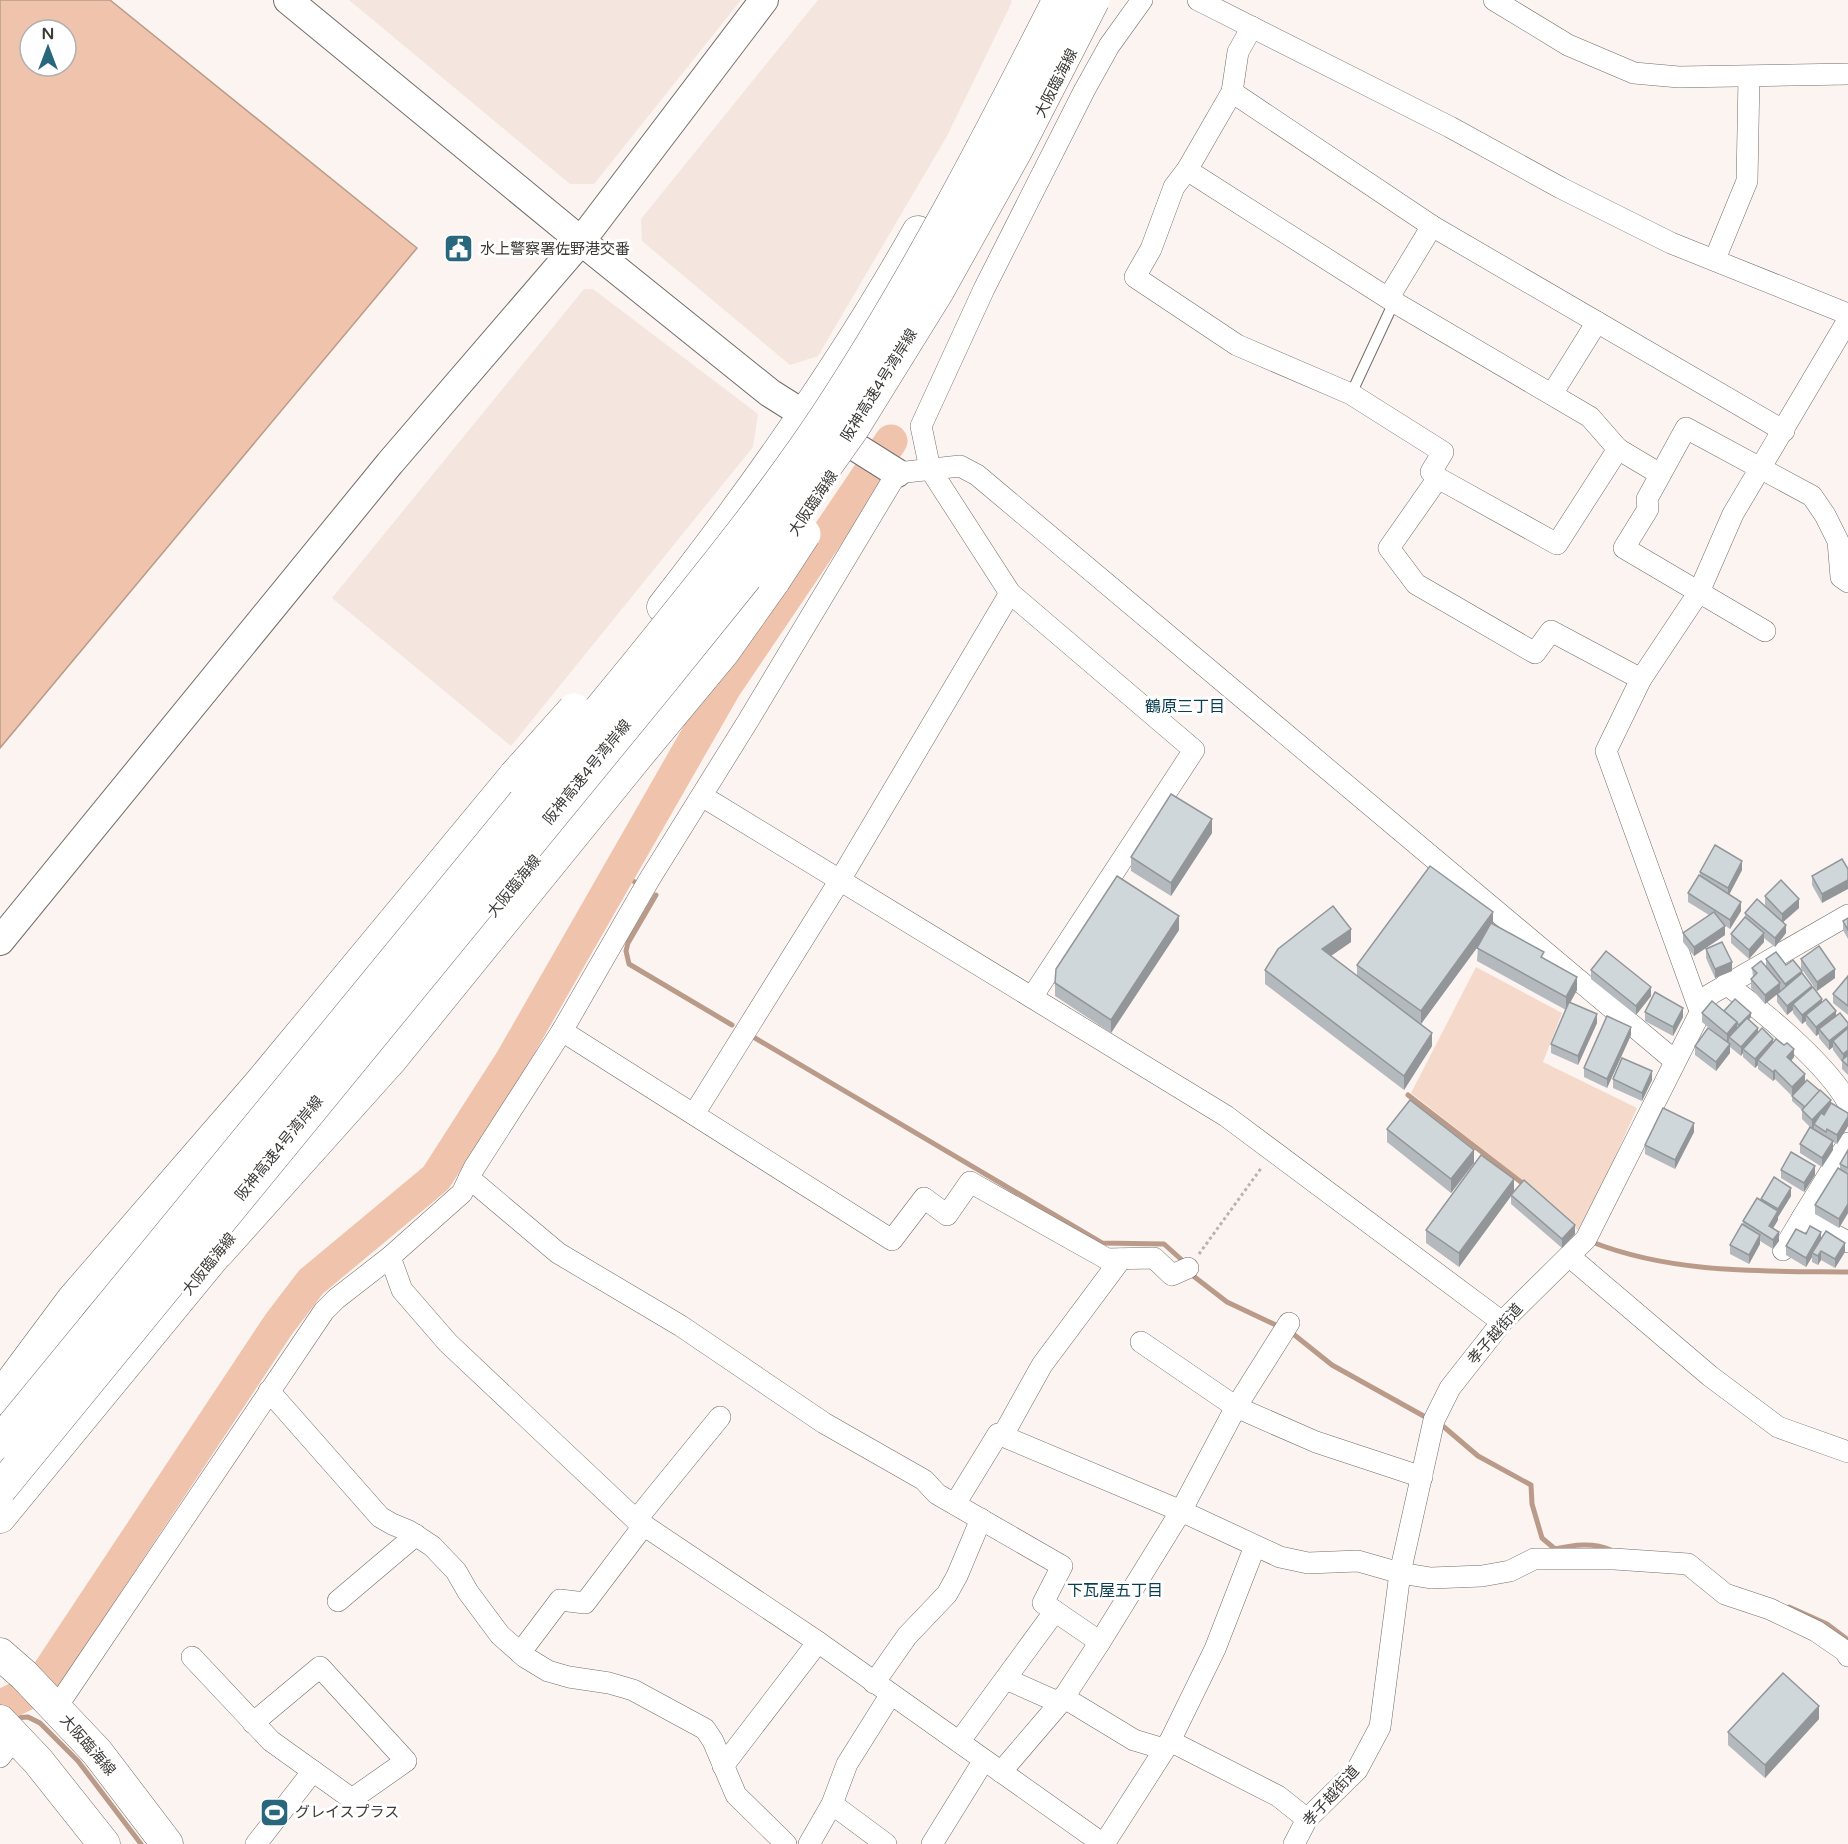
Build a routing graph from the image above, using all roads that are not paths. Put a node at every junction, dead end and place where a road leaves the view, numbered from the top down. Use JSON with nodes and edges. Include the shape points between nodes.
{"nodes":[{"id":1,"x":288,"y":0,"type":"edge"},
{"id":2,"x":764,"y":0,"type":"edge"},
{"id":3,"x":1058,"y":0,"type":"edge"},
{"id":4,"x":1093,"y":0,"type":"edge"},
{"id":5,"x":1100,"y":0,"type":"edge"},
{"id":6,"x":1142,"y":0,"type":"edge"},
{"id":7,"x":1198,"y":0,"type":"edge"},
{"id":8,"x":1494,"y":0,"type":"edge"},
{"id":9,"x":1252,"y":27,"type":"junction"},
{"id":10,"x":1848,"y":74,"type":"edge"},
{"id":11,"x":1749,"y":77,"type":"junction"},
{"id":12,"x":1232,"y":92,"type":"junction"},
{"id":13,"x":1016,"y":150,"type":"junction"},
{"id":14,"x":1187,"y":170,"type":"junction"},
{"id":15,"x":1432,"y":226,"type":"junction"},
{"id":16,"x":581,"y":241,"type":"junction"},
{"id":17,"x":1715,"y":259,"type":"junction"},
{"id":18,"x":913,"y":276,"type":"junction"},
{"id":19,"x":1391,"y":299,"type":"junction"},
{"id":20,"x":1847,"y":321,"type":"edge"},
{"id":21,"x":1597,"y":322,"type":"junction"},
{"id":22,"x":1351,"y":394,"type":"junction"},
{"id":23,"x":1552,"y":394,"type":"junction"},
{"id":24,"x":805,"y":416,"type":"junction"},
{"id":25,"x":1784,"y":431,"type":"junction"},
{"id":26,"x":852,"y":446,"type":"junction"},
{"id":27,"x":1618,"y":449,"type":"junction"},
{"id":28,"x":1761,"y":468,"type":"junction"},
{"id":29,"x":930,"y":470,"type":"junction"},
{"id":30,"x":897,"y":473,"type":"junction"},
{"id":31,"x":1660,"y":474,"type":"junction"},
{"id":32,"x":1438,"y":478,"type":"junction"},
{"id":33,"x":1848,"y":582,"type":"edge"},
{"id":34,"x":1699,"y":592,"type":"junction"},
{"id":35,"x":1010,"y":593,"type":"junction"},
{"id":36,"x":1764,"y":631,"type":"dead end"},
{"id":37,"x":1641,"y":679,"type":"junction"},
{"id":38,"x":702,"y":796,"type":"junction"},
{"id":39,"x":840,"y":880,"type":"junction"},
{"id":40,"x":1848,"y":915,"type":"edge"},
{"id":41,"x":0,"y":941,"type":"edge"},
{"id":42,"x":1726,"y":984,"type":"junction"},
{"id":43,"x":1032,"y":997,"type":"junction"},
{"id":44,"x":1700,"y":1011,"type":"junction"},
{"id":45,"x":562,"y":1031,"type":"junction"},
{"id":46,"x":1675,"y":1060,"type":"junction"},
{"id":47,"x":1848,"y":1103,"type":"edge"},
{"id":48,"x":694,"y":1114,"type":"junction"},
{"id":49,"x":1848,"y":1143,"type":"edge"},
{"id":50,"x":469,"y":1178,"type":"junction"},
{"id":51,"x":1803,"y":1218,"type":"junction"},
{"id":52,"x":1848,"y":1242,"type":"edge"},
{"id":53,"x":1783,"y":1250,"type":"dead end"},
{"id":54,"x":218,"y":1252,"type":"junction"},
{"id":55,"x":1569,"y":1256,"type":"junction"},
{"id":56,"x":390,"y":1257,"type":"junction"},
{"id":57,"x":1121,"y":1258,"type":"junction"},
{"id":58,"x":1188,"y":1268,"type":"road end"},
{"id":59,"x":1502,"y":1322,"type":"junction"},
{"id":60,"x":1289,"y":1323,"type":"dead end"},
{"id":61,"x":1141,"y":1342,"type":"dead end"},
{"id":62,"x":6,"y":1389,"type":"edge"},
{"id":63,"x":269,"y":1391,"type":"junction"},
{"id":64,"x":1236,"y":1407,"type":"junction"},
{"id":65,"x":0,"y":1415,"type":"edge"},
{"id":66,"x":720,"y":1417,"type":"dead end"},
{"id":67,"x":1003,"y":1435,"type":"junction"},
{"id":68,"x":0,"y":1442,"type":"edge"},
{"id":69,"x":1848,"y":1452,"type":"edge"},
{"id":70,"x":1422,"y":1477,"type":"junction"},
{"id":71,"x":0,"y":1489,"type":"edge"},
{"id":72,"x":955,"y":1504,"type":"junction"},
{"id":73,"x":1180,"y":1511,"type":"junction"},
{"id":74,"x":0,"y":1516,"type":"edge"},
{"id":75,"x":981,"y":1519,"type":"junction"},
{"id":76,"x":640,"y":1523,"type":"junction"},
{"id":77,"x":416,"y":1535,"type":"junction"},
{"id":78,"x":1255,"y":1546,"type":"junction"},
{"id":79,"x":1400,"y":1574,"type":"junction"},
{"id":80,"x":338,"y":1601,"type":"dead end"},
{"id":81,"x":1055,"y":1611,"type":"junction"},
{"id":82,"x":818,"y":1642,"type":"junction"},
{"id":83,"x":1100,"y":1642,"type":"junction"},
{"id":84,"x":520,"y":1653,"type":"junction"},
{"id":85,"x":0,"y":1654,"type":"edge"},
{"id":86,"x":1848,"y":1656,"type":"edge"},
{"id":87,"x":192,"y":1657,"type":"dead end"},
{"id":88,"x":1006,"y":1679,"type":"junction"},
{"id":89,"x":883,"y":1688,"type":"junction"},
{"id":90,"x":1061,"y":1700,"type":"junction"},
{"id":91,"x":51,"y":1703,"type":"junction"},
{"id":92,"x":253,"y":1724,"type":"junction"},
{"id":93,"x":6,"y":1736,"type":"edge"},
{"id":94,"x":959,"y":1742,"type":"junction"},
{"id":95,"x":1167,"y":1745,"type":"junction"},
{"id":96,"x":723,"y":1766,"type":"junction"},
{"id":97,"x":992,"y":1766,"type":"junction"},
{"id":98,"x":313,"y":1771,"type":"junction"},
{"id":99,"x":832,"y":1804,"type":"junction"},
{"id":100,"x":1307,"y":1819,"type":"junction"},
{"id":101,"x":104,"y":1844,"type":"edge"},
{"id":102,"x":167,"y":1844,"type":"edge"},
{"id":103,"x":256,"y":1844,"type":"edge"},
{"id":104,"x":786,"y":1844,"type":"edge"},
{"id":105,"x":809,"y":1844,"type":"edge"},
{"id":106,"x":886,"y":1844,"type":"edge"},
{"id":107,"x":932,"y":1844,"type":"edge"},
{"id":108,"x":1104,"y":1844,"type":"edge"},
{"id":109,"x":1294,"y":1844,"type":"edge"}],
"edges":[{"from":1,"to":16,"type":"street"},
{"from":2,"to":16,"type":"street"},
{"from":3,"to":18,"type":"highway","name":"阪神高速4号湾岸線","bridge":true,"via":[[989,139]]},
{"from":3,"to":24,"type":"main road"},
{"from":4,"to":13,"type":"highway","name":"阪神高速4号湾岸線","bridge":true},
{"from":5,"to":26,"type":"main road","name":"大阪臨海線","via":[[952,290]]},
{"from":6,"to":29,"type":"street","via":[[1109,46],[1078,102],[921,426]]},
{"from":7,"to":9,"type":"street"},
{"from":8,"to":11,"type":"street","via":[[1568,45],[1634,73]]},
{"from":9,"to":12,"type":"street","via":[[1239,52]]},
{"from":9,"to":17,"type":"street","via":[[1561,188],[1671,243]]},
{"from":10,"to":11,"type":"street"},
{"from":11,"to":17,"type":"street","via":[[1747,181]]},
{"from":12,"to":14,"type":"street"},
{"from":12,"to":15,"type":"street"},
{"from":13,"to":54,"type":"highway","bridge":true,"via":[[900,381],[842,478],[723,652],[390,1060]]},
{"from":13,"to":71,"type":"highway","name":"阪神高速4号湾岸線","bridge":true,"via":[[897,359],[757,563]]},
{"from":14,"to":19,"type":"street"},
{"from":14,"to":22,"type":"street","via":[[1174,187],[1151,249],[1135,277],[1237,345]]},
{"from":15,"to":19,"type":"street"},
{"from":15,"to":21,"type":"street"},
{"from":16,"to":24,"type":"street","via":[[770,393]]},
{"from":16,"to":41,"type":"street","via":[[390,463]]},
{"from":17,"to":20,"type":"street"},
{"from":18,"to":62,"type":"highway","bridge":true,"via":[[799,438],[667,607],[514,776],[260,1084],[73,1300]]},
{"from":18,"to":68,"type":"highway","name":"阪神高速4号湾岸線","bridge":true,"via":[[826,417],[735,544]]},
{"from":19,"to":22,"type":"lane"},
{"from":19,"to":23,"type":"street"},
{"from":20,"to":25,"type":"street"},
{"from":21,"to":23,"type":"street"},
{"from":21,"to":25,"type":"street"},
{"from":22,"to":32,"type":"street","via":[[1443,452],[1431,472]]},
{"from":23,"to":27,"type":"street","via":[[1590,417]]},
{"from":24,"to":26,"type":"street"},
{"from":24,"to":65,"type":"main road","via":[[706,552],[521,786]]},
{"from":25,"to":28,"type":"street"},
{"from":26,"to":30,"type":"street"},
{"from":26,"to":54,"type":"main road","name":"大阪臨海線","via":[[739,607]]},
{"from":27,"to":31,"type":"street"},
{"from":27,"to":32,"type":"street","via":[[1557,544]]},
{"from":28,"to":31,"type":"street","via":[[1686,428]]},
{"from":28,"to":33,"type":"street","via":[[1812,496],[1838,541],[1841,577]]},
{"from":28,"to":34,"type":"street","via":[[1733,514]]},
{"from":29,"to":30,"type":"street"},
{"from":29,"to":35,"type":"street"},
{"from":29,"to":46,"type":"street","via":[[960,466],[977,475]]},
{"from":30,"to":38,"type":"street"},
{"from":31,"to":34,"type":"street","via":[[1647,499],[1648,509],[1624,548]]},
{"from":32,"to":37,"type":"street","via":[[1389,548],[1416,584],[1535,653],[1551,631]]},
{"from":34,"to":36,"type":"street"},
{"from":34,"to":37,"type":"street"},
{"from":35,"to":39,"type":"street"},
{"from":35,"to":43,"type":"street","via":[[1194,750]]},
{"from":37,"to":44,"type":"street","via":[[1606,751]]},
{"from":38,"to":39,"type":"street"},
{"from":38,"to":45,"type":"street"},
{"from":39,"to":43,"type":"street"},
{"from":39,"to":48,"type":"street"},
{"from":40,"to":42,"type":"street","name":"孝子越街道"},
{"from":42,"to":44,"type":"street","name":"孝子越街道","via":[[1708,996]]},
{"from":42,"to":47,"type":"street","via":[[1804,1051],[1841,1090]]},
{"from":43,"to":59,"type":"street","via":[[1226,1116]]},
{"from":44,"to":46,"type":"street","name":"孝子越街道"},
{"from":45,"to":48,"type":"street"},
{"from":45,"to":50,"type":"street"},
{"from":46,"to":55,"type":"street","name":"孝子越街道","via":[[1586,1239]]},
{"from":48,"to":57,"type":"street","via":[[892,1240],[924,1198],[947,1215],[970,1182],[1107,1258]]},
{"from":49,"to":51,"type":"street"},
{"from":50,"to":56,"type":"street","via":[[462,1192]]},
{"from":50,"to":72,"type":"street","via":[[558,1253],[681,1326],[824,1423],[924,1480],[936,1494]]},
{"from":51,"to":52,"type":"street"},
{"from":51,"to":53,"type":"street"},
{"from":54,"to":74,"type":"main road","name":"大阪臨海線"},
{"from":55,"to":59,"type":"street","name":"孝子越街道"},
{"from":55,"to":69,"type":"street","via":[[1710,1376],[1778,1427]]},
{"from":56,"to":63,"type":"street","via":[[324,1311]]},
{"from":56,"to":76,"type":"street","via":[[402,1290],[448,1343]]},
{"from":57,"to":58,"type":"street","via":[[1154,1258],[1172,1275]]},
{"from":57,"to":67,"type":"street","via":[[1042,1365]]},
{"from":59,"to":70,"type":"street","name":"孝子越街道","via":[[1450,1388],[1434,1420]]},
{"from":60,"to":64,"type":"street"},
{"from":61,"to":64,"type":"street"},
{"from":63,"to":77,"type":"street","via":[[380,1517]]},
{"from":63,"to":91,"type":"street"},
{"from":64,"to":70,"type":"street","via":[[1316,1442]]},
{"from":64,"to":73,"type":"street"},
{"from":66,"to":76,"type":"street"},
{"from":67,"to":72,"type":"street","via":[[998,1434]]},
{"from":67,"to":73,"type":"street"},
{"from":70,"to":79,"type":"street","name":"孝子越街道"},
{"from":72,"to":75,"type":"street"},
{"from":73,"to":78,"type":"street"},
{"from":73,"to":83,"type":"street"},
{"from":75,"to":81,"type":"street","via":[[1062,1566],[1043,1603]]},
{"from":75,"to":89,"type":"street","via":[[947,1594],[907,1636]]},
{"from":76,"to":82,"type":"street"},
{"from":76,"to":84,"type":"street","via":[[585,1603],[560,1600]]},
{"from":77,"to":80,"type":"street"},
{"from":77,"to":84,"type":"street","via":[[456,1571],[500,1635]]},
{"from":78,"to":79,"type":"street","via":[[1308,1563],[1358,1561]]},
{"from":78,"to":95,"type":"street","via":[[1215,1649]]},
{"from":79,"to":86,"type":"street","via":[[1431,1578],[1482,1576],[1510,1571],[1534,1559],[1688,1564],[1725,1594],[1770,1609],[1816,1631]]},
{"from":79,"to":100,"type":"street","name":"孝子越街道","via":[[1380,1727],[1357,1770]]},
{"from":81,"to":83,"type":"street"},
{"from":81,"to":88,"type":"street"},
{"from":82,"to":89,"type":"street"},
{"from":82,"to":96,"type":"street"},
{"from":83,"to":90,"type":"street"},
{"from":84,"to":96,"type":"street","via":[[548,1671],[633,1690],[705,1729]]},
{"from":85,"to":91,"type":"main road","name":"大阪臨海線"},
{"from":87,"to":92,"type":"street"},
{"from":88,"to":90,"type":"street"},
{"from":88,"to":94,"type":"street"},
{"from":89,"to":94,"type":"street"},
{"from":89,"to":99,"type":"street"},
{"from":90,"to":95,"type":"street","via":[[1134,1740]]},
{"from":90,"to":97,"type":"street"},
{"from":91,"to":102,"type":"main road","name":"大阪臨海線","via":[[97,1752]]},
{"from":92,"to":98,"type":"street"},
{"from":92,"to":98,"type":"street","via":[[320,1667],[406,1761],[352,1799]]},
{"from":93,"to":101,"type":"main road","via":[[38,1761]]},
{"from":94,"to":97,"type":"street"},
{"from":95,"to":100,"type":"street","via":[[1278,1796]]},
{"from":95,"to":108,"type":"street"},
{"from":96,"to":104,"type":"street","via":[[736,1795]]},
{"from":97,"to":107,"type":"street"},
{"from":97,"to":108,"type":"street"},
{"from":98,"to":103,"type":"street"},
{"from":99,"to":105,"type":"street"},
{"from":99,"to":106,"type":"street"},
{"from":100,"to":109,"type":"street","name":"孝子越街道"}]}
